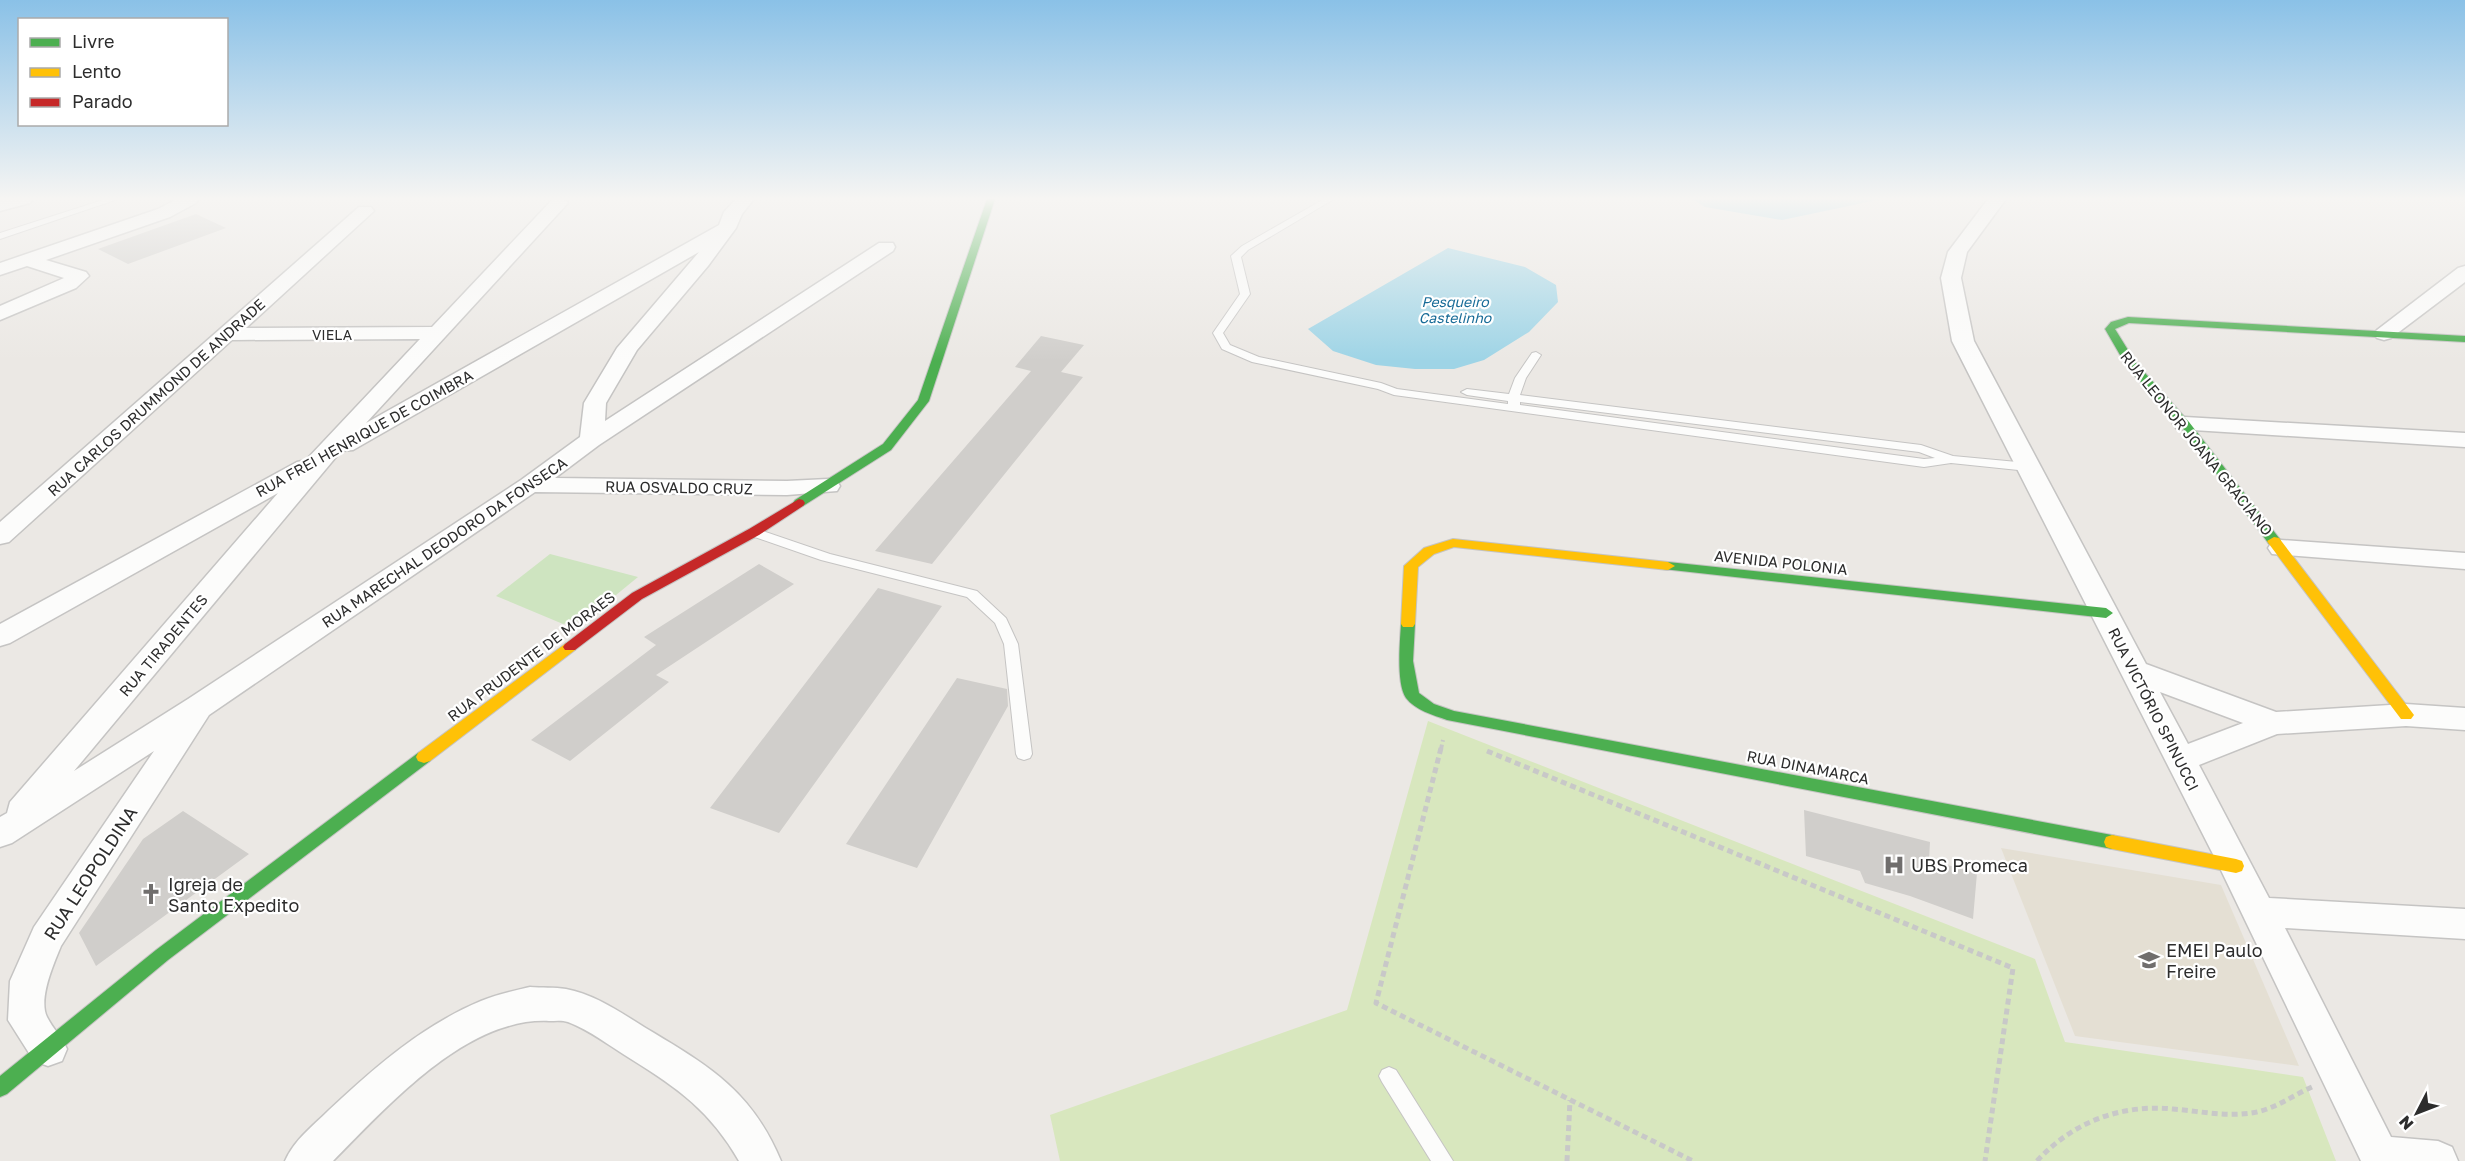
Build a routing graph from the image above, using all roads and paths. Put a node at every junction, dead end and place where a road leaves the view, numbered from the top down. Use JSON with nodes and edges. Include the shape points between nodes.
{"nodes":[{"id":1,"x":44,"y":253,"type":"edge"},
{"id":2,"x":317,"y":253,"type":"edge"},
{"id":3,"x":512,"y":253,"type":"edge"},
{"id":4,"x":683,"y":253,"type":"edge"},
{"id":5,"x":706,"y":253,"type":"edge"},
{"id":6,"x":877,"y":253,"type":"edge"},
{"id":7,"x":975,"y":253,"type":"edge"},
{"id":8,"x":1238,"y":253,"type":"edge"},
{"id":9,"x":1958,"y":253,"type":"edge"},
{"id":10,"x":24,"y":260,"type":"junction"},
{"id":11,"x":0,"y":269,"type":"edge"},
{"id":12,"x":2465,"y":272,"type":"edge"},
{"id":13,"x":0,"y":314,"type":"edge"},
{"id":14,"x":438,"y":333,"type":"junction"},
{"id":15,"x":226,"y":334,"type":"junction"},
{"id":16,"x":2384,"y":334,"type":"junction"},
{"id":17,"x":2465,"y":339,"type":"edge"},
{"id":18,"x":1536,"y":355,"type":"dead end"},
{"id":19,"x":1514,"y":403,"type":"junction"},
{"id":20,"x":1658,"y":422,"type":"junction"},
{"id":21,"x":2185,"y":424,"type":"junction"},
{"id":22,"x":1790,"y":432,"type":"junction"},
{"id":23,"x":591,"y":440,"type":"junction"},
{"id":24,"x":2465,"y":440,"type":"edge"},
{"id":25,"x":1791,"y":447,"type":"junction"},
{"id":26,"x":321,"y":458,"type":"junction"},
{"id":27,"x":1952,"y":459,"type":"junction"},
{"id":28,"x":2028,"y":467,"type":"junction"},
{"id":29,"x":530,"y":485,"type":"junction"},
{"id":30,"x":828,"y":486,"type":"junction"},
{"id":31,"x":754,"y":532,"type":"junction"},
{"id":32,"x":0,"y":536,"type":"edge"},
{"id":33,"x":2281,"y":548,"type":"junction"},
{"id":34,"x":2465,"y":561,"type":"edge"},
{"id":35,"x":2106,"y":613,"type":"junction"},
{"id":36,"x":0,"y":636,"type":"edge"},
{"id":37,"x":1406,"y":661,"type":"joint"},
{"id":38,"x":2135,"y":671,"type":"junction"},
{"id":39,"x":199,"y":706,"type":"junction"},
{"id":40,"x":2406,"y":716,"type":"junction"},
{"id":41,"x":2465,"y":719,"type":"edge"},
{"id":42,"x":2274,"y":723,"type":"junction"},
{"id":43,"x":1449,"y":741,"type":"dead end"},
{"id":44,"x":1476,"y":746,"type":"dead end"},
{"id":45,"x":1024,"y":754,"type":"dead end"},
{"id":46,"x":2179,"y":760,"type":"junction"},
{"id":47,"x":2,"y":833,"type":"edge"},
{"id":48,"x":2236,"y":866,"type":"junction"},
{"id":49,"x":2259,"y":912,"type":"junction"},
{"id":50,"x":2465,"y":924,"type":"edge"},
{"id":51,"x":48,"y":1049,"type":"junction"},
{"id":52,"x":1389,"y":1076,"type":"dead end"},
{"id":53,"x":2342,"y":1076,"type":"junction"},
{"id":54,"x":0,"y":1088,"type":"edge"},
{"id":55,"x":1570,"y":1100,"type":"junction"},
{"id":56,"x":2382,"y":1158,"type":"edge"},
{"id":57,"x":305,"y":1161,"type":"edge"},
{"id":58,"x":761,"y":1161,"type":"edge"},
{"id":59,"x":1443,"y":1161,"type":"edge"},
{"id":60,"x":1568,"y":1161,"type":"edge"},
{"id":61,"x":1693,"y":1161,"type":"edge"},
{"id":62,"x":1985,"y":1161,"type":"edge"},
{"id":63,"x":2037,"y":1161,"type":"edge"},
{"id":64,"x":2438,"y":1161,"type":"edge"}],
"edges":[{"from":1,"to":10,"type":"street"},
{"from":2,"to":15,"type":"street","name":"RUA CARLOS DRUMMOND DE ANDRADE"},
{"from":3,"to":14,"type":"street","name":"RUA TIRADENTES"},
{"from":4,"to":26,"type":"street","name":"RUA FREI HENRIQUE DE COIMBRA"},
{"from":5,"to":23,"type":"street","via":[[628,348],[595,402]]},
{"from":6,"to":23,"type":"street","name":"RUA MARECHAL DEODORO DA FONSECA"},
{"from":7,"to":30,"type":"street","name":"RUA PRUDENTE DE MORAES","via":[[923,401],[887,447]]},
{"from":8,"to":19,"type":"lane","via":[[1245,294],[1218,333],[1226,347],[1256,360],[1394,392]]},
{"from":9,"to":28,"type":"street","name":"RUA VICTÓRIO SPINUCCI","via":[[1951,278],[1963,341]]},
{"from":10,"to":11,"type":"street"},
{"from":10,"to":13,"type":"street","via":[[79,276]]},
{"from":12,"to":16,"type":"street"},
{"from":14,"to":15,"type":"street","name":"VIELA"},
{"from":14,"to":26,"type":"street","name":"RUA TIRADENTES"},
{"from":15,"to":32,"type":"street","name":"RUA CARLOS DRUMMOND DE ANDRADE"},
{"from":16,"to":17,"type":"street"},
{"from":16,"to":21,"type":"street","name":"RUA LEONOR JOANA GRACIANO","via":[[2128,320],[2115,324],[2110,329],[2131,364]]},
{"from":18,"to":19,"type":"lane","via":[[1520,376]]},
{"from":19,"to":20,"type":"lane"},
{"from":20,"to":22,"type":"lane"},
{"from":20,"to":25,"type":"lane"},
{"from":21,"to":24,"type":"street"},
{"from":21,"to":33,"type":"street","name":"RUA LEONOR JOANA GRACIANO"},
{"from":22,"to":25,"type":"lane"},
{"from":22,"to":27,"type":"lane","via":[[1921,449]]},
{"from":23,"to":29,"type":"street","name":"RUA MARECHAL DEODORO DA FONSECA"},
{"from":25,"to":27,"type":"lane","via":[[1924,463]]},
{"from":26,"to":36,"type":"street","name":"RUA FREI HENRIQUE DE COIMBRA"},
{"from":26,"to":47,"type":"street","name":"RUA TIRADENTES"},
{"from":27,"to":28,"type":"lane"},
{"from":28,"to":35,"type":"street","name":"RUA VICTÓRIO SPINUCCI"},
{"from":29,"to":30,"type":"street","name":"RUA OSVALDO CRUZ","via":[[787,489]]},
{"from":29,"to":39,"type":"street","name":"RUA MARECHAL DEODORO DA FONSECA"},
{"from":30,"to":31,"type":"street","name":"RUA PRUDENTE DE MORAES"},
{"from":31,"to":45,"type":"lane","via":[[826,557],[972,594],[1001,621],[1011,644]]},
{"from":31,"to":51,"type":"street","name":"RUA PRUDENTE DE MORAES","via":[[637,596],[162,955]]},
{"from":33,"to":34,"type":"street"},
{"from":33,"to":40,"type":"street","name":"RUA LEONOR JOANA GRACIANO"},
{"from":35,"to":37,"type":"street","name":"AVENIDA POLONIA","via":[[1452,543],[1420,555],[1411,566]]},
{"from":35,"to":38,"type":"street","name":"RUA VICTÓRIO SPINUCCI"},
{"from":37,"to":48,"type":"street","name":"RUA DINAMARCA","via":[[1412,695],[1429,708],[1452,716]]},
{"from":38,"to":42,"type":"street"},
{"from":38,"to":46,"type":"street","name":"RUA VICTÓRIO SPINUCCI"},
{"from":39,"to":47,"type":"street","name":"RUA MARECHAL DEODORO DA FONSECA"},
{"from":39,"to":51,"type":"street","name":"RUA LEOPOLDINA","via":[[47,938],[27,981],[27,1020]]},
{"from":40,"to":41,"type":"street"},
{"from":40,"to":42,"type":"street"},
{"from":42,"to":46,"type":"street"},
{"from":43,"to":55,"type":"path","via":[[1441,740],[1376,1003]]},
{"from":44,"to":62,"type":"path","via":[[2013,968]]},
{"from":46,"to":48,"type":"street","name":"RUA VICTÓRIO SPINUCCI"},
{"from":48,"to":49,"type":"street","name":"RUA VICTÓRIO SPINUCCI"},
{"from":49,"to":50,"type":"street"},
{"from":49,"to":53,"type":"street","name":"RUA VICTÓRIO SPINUCCI"},
{"from":51,"to":54,"type":"street","name":"RUA PRUDENTE DE MORAES"},
{"from":52,"to":59,"type":"lane"},
{"from":53,"to":56,"type":"street","name":"RUA VICTÓRIO SPINUCCI"},
{"from":53,"to":63,"type":"path","via":[[2252,1113],[2158,1108],[2105,1116],[2071,1131]]},
{"from":55,"to":60,"type":"path"},
{"from":55,"to":61,"type":"path"},
{"from":56,"to":64,"type":"street"},
{"from":57,"to":58,"type":"street","via":[[387,1082],[430,1048],[472,1023],[519,1004],[566,1005],[673,1064],[716,1097],[748,1136]]}]}
